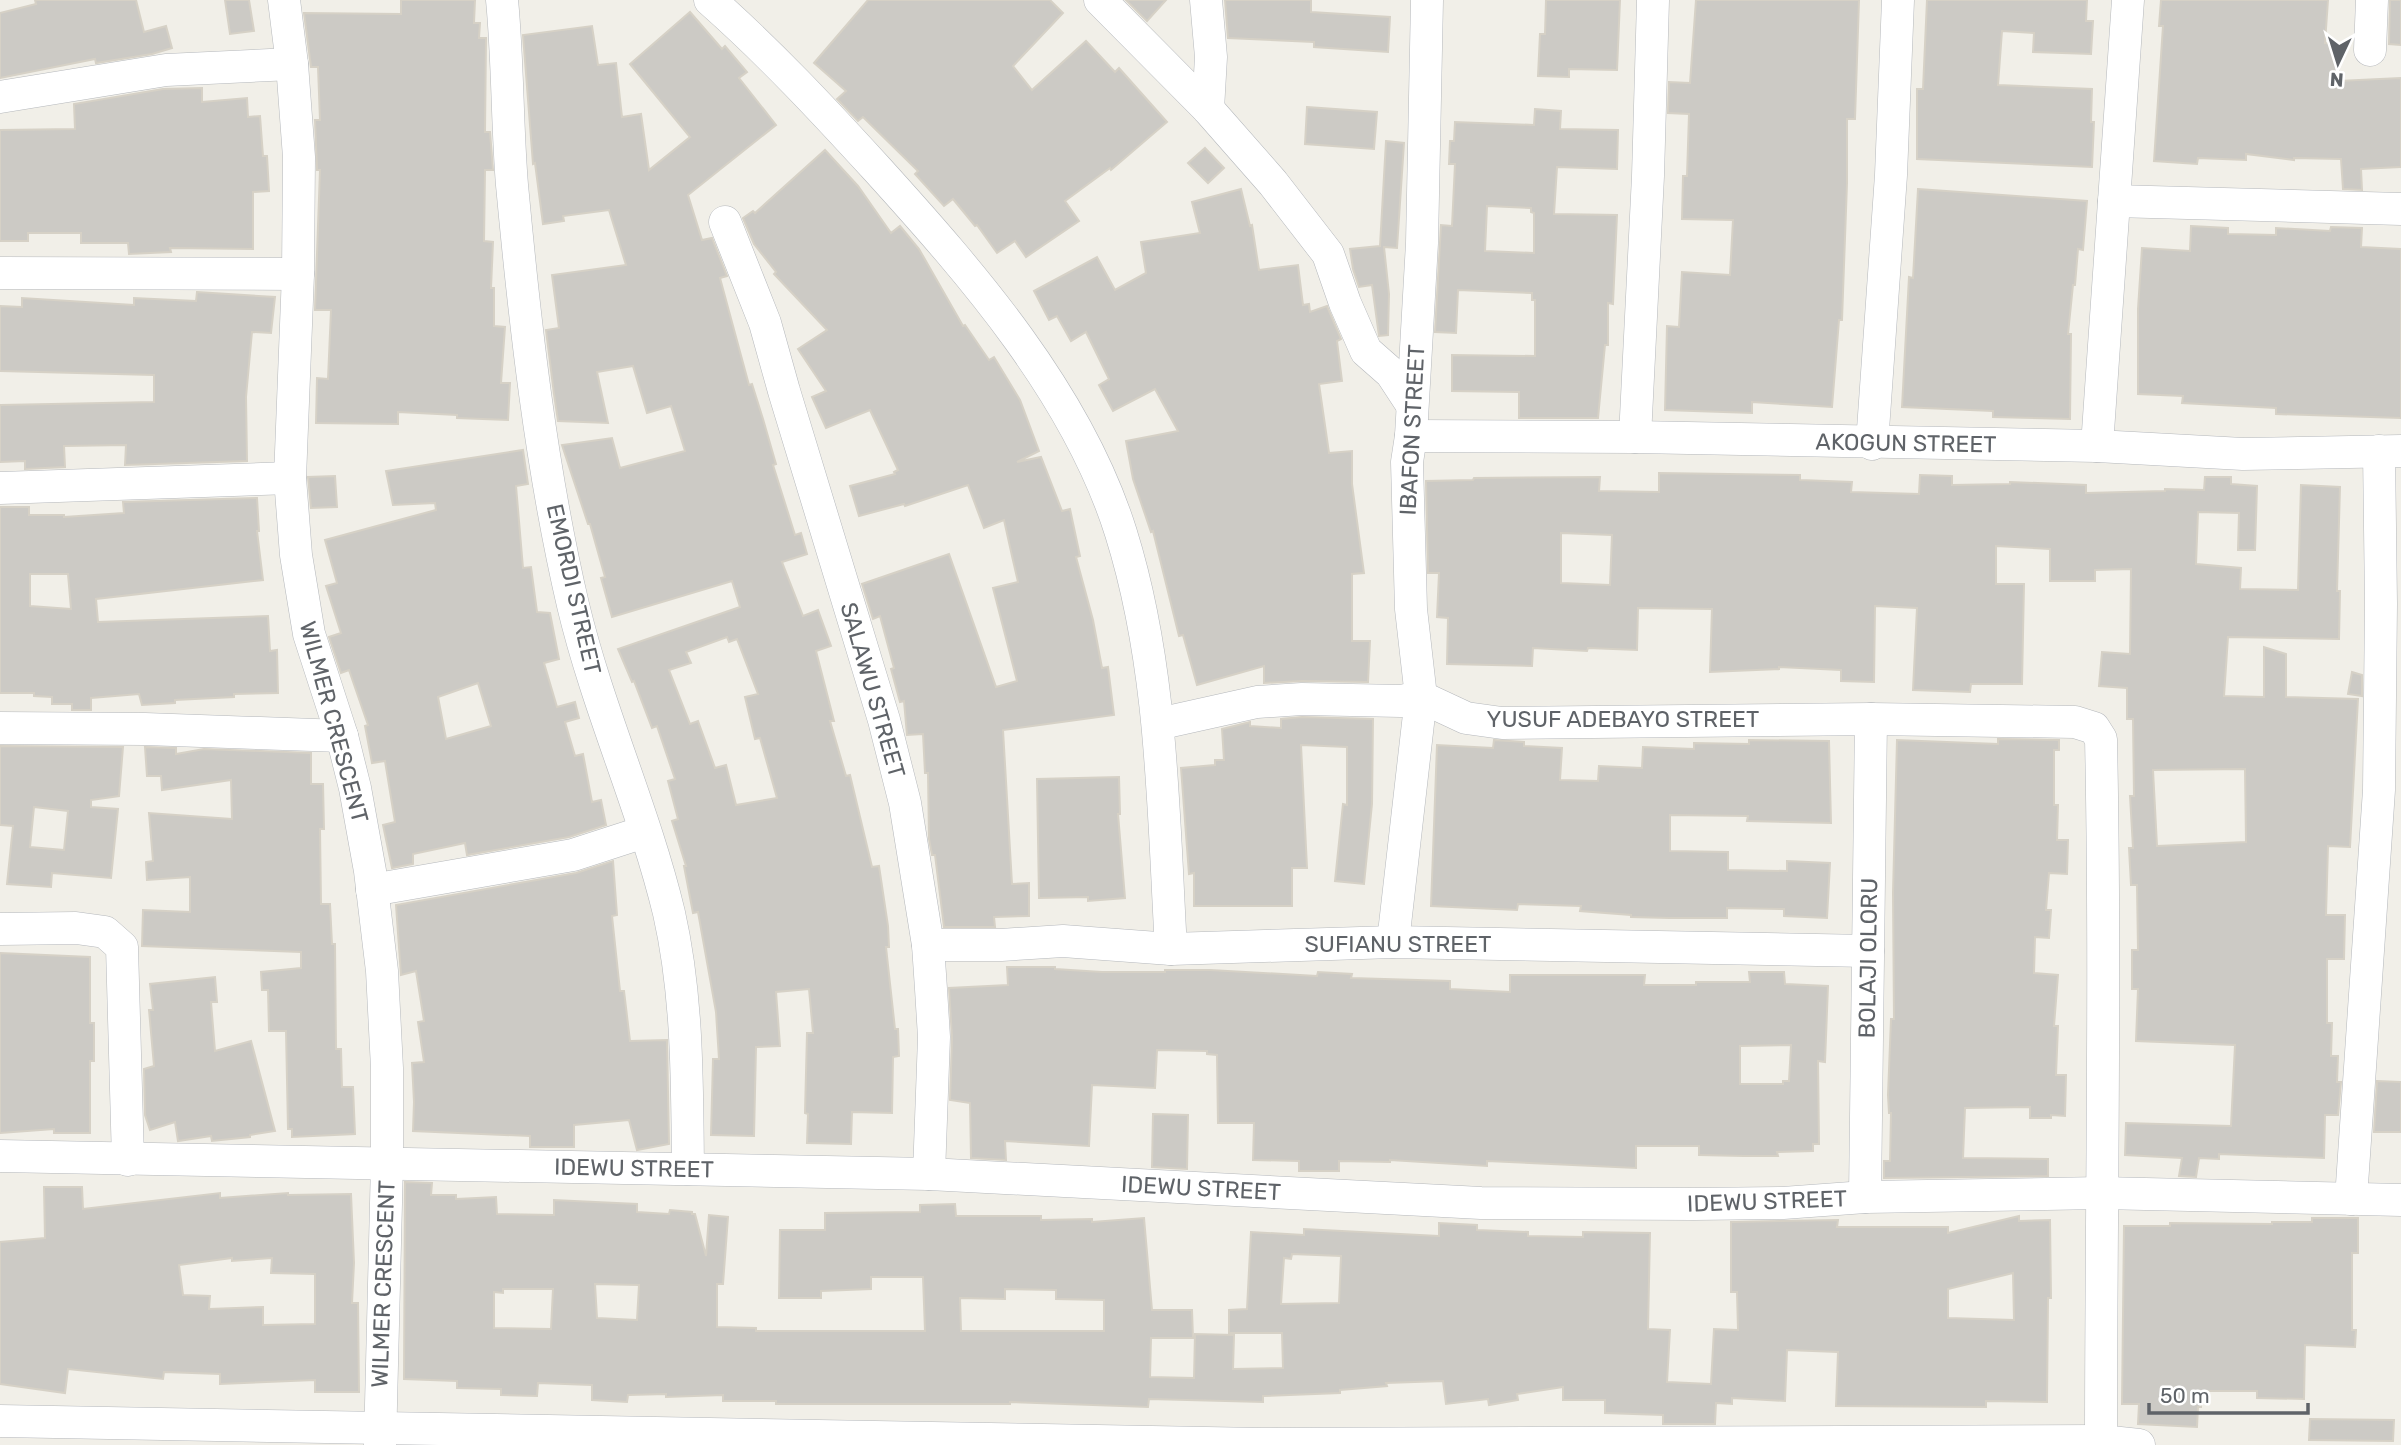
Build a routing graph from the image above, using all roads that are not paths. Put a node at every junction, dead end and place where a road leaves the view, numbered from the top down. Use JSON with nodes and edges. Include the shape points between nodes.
{"nodes":[{"id":1,"x":284,"y":0,"type":"edge"},
{"id":2,"x":502,"y":0,"type":"edge"},
{"id":3,"x":710,"y":0,"type":"edge"},
{"id":4,"x":1100,"y":0,"type":"edge"},
{"id":5,"x":1206,"y":0,"type":"edge"},
{"id":6,"x":1427,"y":0,"type":"edge"},
{"id":7,"x":1653,"y":0,"type":"edge"},
{"id":8,"x":1898,"y":0,"type":"edge"},
{"id":9,"x":2128,"y":0,"type":"edge"},
{"id":10,"x":2372,"y":0,"type":"edge"},
{"id":11,"x":2370,"y":50,"type":"dead end"},
{"id":12,"x":292,"y":64,"type":"junction"},
{"id":13,"x":0,"y":97,"type":"edge"},
{"id":14,"x":1208,"y":109,"type":"junction"},
{"id":15,"x":2114,"y":201,"type":"junction"},
{"id":16,"x":2401,"y":209,"type":"edge"},
{"id":17,"x":725,"y":222,"type":"dead end"},
{"id":18,"x":0,"y":273,"type":"edge"},
{"id":19,"x":298,"y":274,"type":"junction"},
{"id":20,"x":1412,"y":420,"type":"junction"},
{"id":21,"x":1635,"y":437,"type":"junction"},
{"id":22,"x":1872,"y":443,"type":"junction"},
{"id":23,"x":2097,"y":446,"type":"junction"},
{"id":24,"x":2390,"y":451,"type":"edge"},
{"id":25,"x":290,"y":478,"type":"junction"},
{"id":26,"x":0,"y":488,"type":"edge"},
{"id":27,"x":1421,"y":697,"type":"junction"},
{"id":28,"x":1871,"y":719,"type":"junction"},
{"id":29,"x":1158,"y":724,"type":"junction"},
{"id":30,"x":0,"y":728,"type":"edge"},
{"id":31,"x":342,"y":736,"type":"junction"},
{"id":32,"x":645,"y":832,"type":"junction"},
{"id":33,"x":373,"y":890,"type":"junction"},
{"id":34,"x":0,"y":929,"type":"edge"},
{"id":35,"x":1393,"y":942,"type":"junction"},
{"id":36,"x":929,"y":945,"type":"junction"},
{"id":37,"x":1171,"y":949,"type":"junction"},
{"id":38,"x":1868,"y":951,"type":"junction"},
{"id":39,"x":0,"y":1156,"type":"edge"},
{"id":40,"x":128,"y":1160,"type":"junction"},
{"id":41,"x":387,"y":1163,"type":"junction"},
{"id":42,"x":688,"y":1169,"type":"junction"},
{"id":43,"x":929,"y":1174,"type":"junction"},
{"id":44,"x":2101,"y":1194,"type":"junction"},
{"id":45,"x":1865,"y":1197,"type":"junction"},
{"id":46,"x":2351,"y":1199,"type":"junction"},
{"id":47,"x":2401,"y":1200,"type":"edge"},
{"id":48,"x":0,"y":1421,"type":"edge"},
{"id":49,"x":380,"y":1437,"type":"edge"},
{"id":50,"x":2101,"y":1443,"type":"edge"},
{"id":51,"x":1261,"y":1444,"type":"edge"},
{"id":52,"x":2139,"y":1445,"type":"edge"}],
"edges":[{"from":1,"to":12,"type":"street","name":"WILMER CRESCENT"},
{"from":2,"to":32,"type":"street","name":"EMORDI STREET","via":[[513,195],[549,480],[577,617]]},
{"from":3,"to":29,"type":"street","via":[[785,69],[958,261],[1076,426],[1101,478],[1139,598]]},
{"from":4,"to":14,"type":"street"},
{"from":5,"to":14,"type":"street","via":[[1211,57]]},
{"from":6,"to":20,"type":"street","name":"IBAFON STREET","via":[[1422,243]]},
{"from":7,"to":21,"type":"street"},
{"from":8,"to":22,"type":"street"},
{"from":9,"to":15,"type":"street"},
{"from":10,"to":11,"type":"street"},
{"from":12,"to":13,"type":"street","via":[[166,70]]},
{"from":12,"to":19,"type":"street","name":"WILMER CRESCENT","via":[[299,158]]},
{"from":14,"to":20,"type":"street","via":[[1328,254],[1366,351],[1391,373]]},
{"from":15,"to":16,"type":"street"},
{"from":15,"to":23,"type":"street"},
{"from":17,"to":36,"type":"street","name":"SALAWU STREET","via":[[765,323],[884,720],[905,803]]},
{"from":18,"to":19,"type":"street"},
{"from":19,"to":25,"type":"street","name":"WILMER CRESCENT"},
{"from":20,"to":21,"type":"street","name":"AKOGUN STREET"},
{"from":20,"to":27,"type":"street","name":"IBAFON STREET","via":[[1406,462],[1411,597]]},
{"from":21,"to":22,"type":"street","name":"AKOGUN STREET"},
{"from":22,"to":23,"type":"street","name":"AKOGUN STREET"},
{"from":23,"to":24,"type":"street","name":"AKOGUN STREET","via":[[2243,453]]},
{"from":24,"to":46,"type":"street","via":[[2381,604],[2379,790]]},
{"from":25,"to":26,"type":"street"},
{"from":25,"to":31,"type":"street","name":"WILMER CRESCENT","via":[[309,634]]},
{"from":27,"to":28,"type":"street","name":"YUSUF ADEBAYO STREET","via":[[1466,718],[1502,723]]},
{"from":27,"to":29,"type":"street","via":[[1257,702]]},
{"from":27,"to":35,"type":"street","name":"IBAFON STREET"},
{"from":28,"to":38,"type":"street","name":"BOLAJI OLORU"},
{"from":28,"to":44,"type":"street","name":"YUSUF ADEBAYO STREET","via":[[2075,722],[2094,728],[2102,739]]},
{"from":29,"to":37,"type":"street"},
{"from":30,"to":31,"type":"street"},
{"from":31,"to":33,"type":"street","name":"WILMER CRESCENT"},
{"from":32,"to":33,"type":"street","via":[[573,855]]},
{"from":32,"to":42,"type":"street","name":"EMORDI STREET","via":[[679,962]]},
{"from":33,"to":41,"type":"street","name":"WILMER CRESCENT","via":[[383,971]]},
{"from":34,"to":40,"type":"street","via":[[105,932],[122,947]]},
{"from":35,"to":37,"type":"street","name":"SUFIANU STREET"},
{"from":35,"to":38,"type":"street","name":"SUFIANU STREET"},
{"from":36,"to":37,"type":"street","name":"SUFIANU STREET","via":[[1063,941]]},
{"from":36,"to":43,"type":"street","name":"SALAWU STREET","via":[[934,1037]]},
{"from":38,"to":45,"type":"street","name":"BOLAJI OLORU"},
{"from":39,"to":40,"type":"street","name":"IDEWU STREET"},
{"from":40,"to":41,"type":"street","name":"IDEWU STREET"},
{"from":41,"to":42,"type":"street","name":"IDEWU STREET"},
{"from":41,"to":49,"type":"street","name":"WILMER CRESCENT"},
{"from":42,"to":43,"type":"street","name":"IDEWU STREET"},
{"from":43,"to":45,"type":"street","name":"IDEWU STREET","via":[[1480,1203],[1783,1203]]},
{"from":44,"to":45,"type":"street","name":"IDEWU STREET"},
{"from":44,"to":46,"type":"street","name":"IDEWU STREET"},
{"from":44,"to":50,"type":"street"},
{"from":46,"to":47,"type":"street","name":"IDEWU STREET"},
{"from":48,"to":49,"type":"street"},
{"from":49,"to":51,"type":"street"},
{"from":50,"to":51,"type":"street"},
{"from":50,"to":52,"type":"street"}]}
